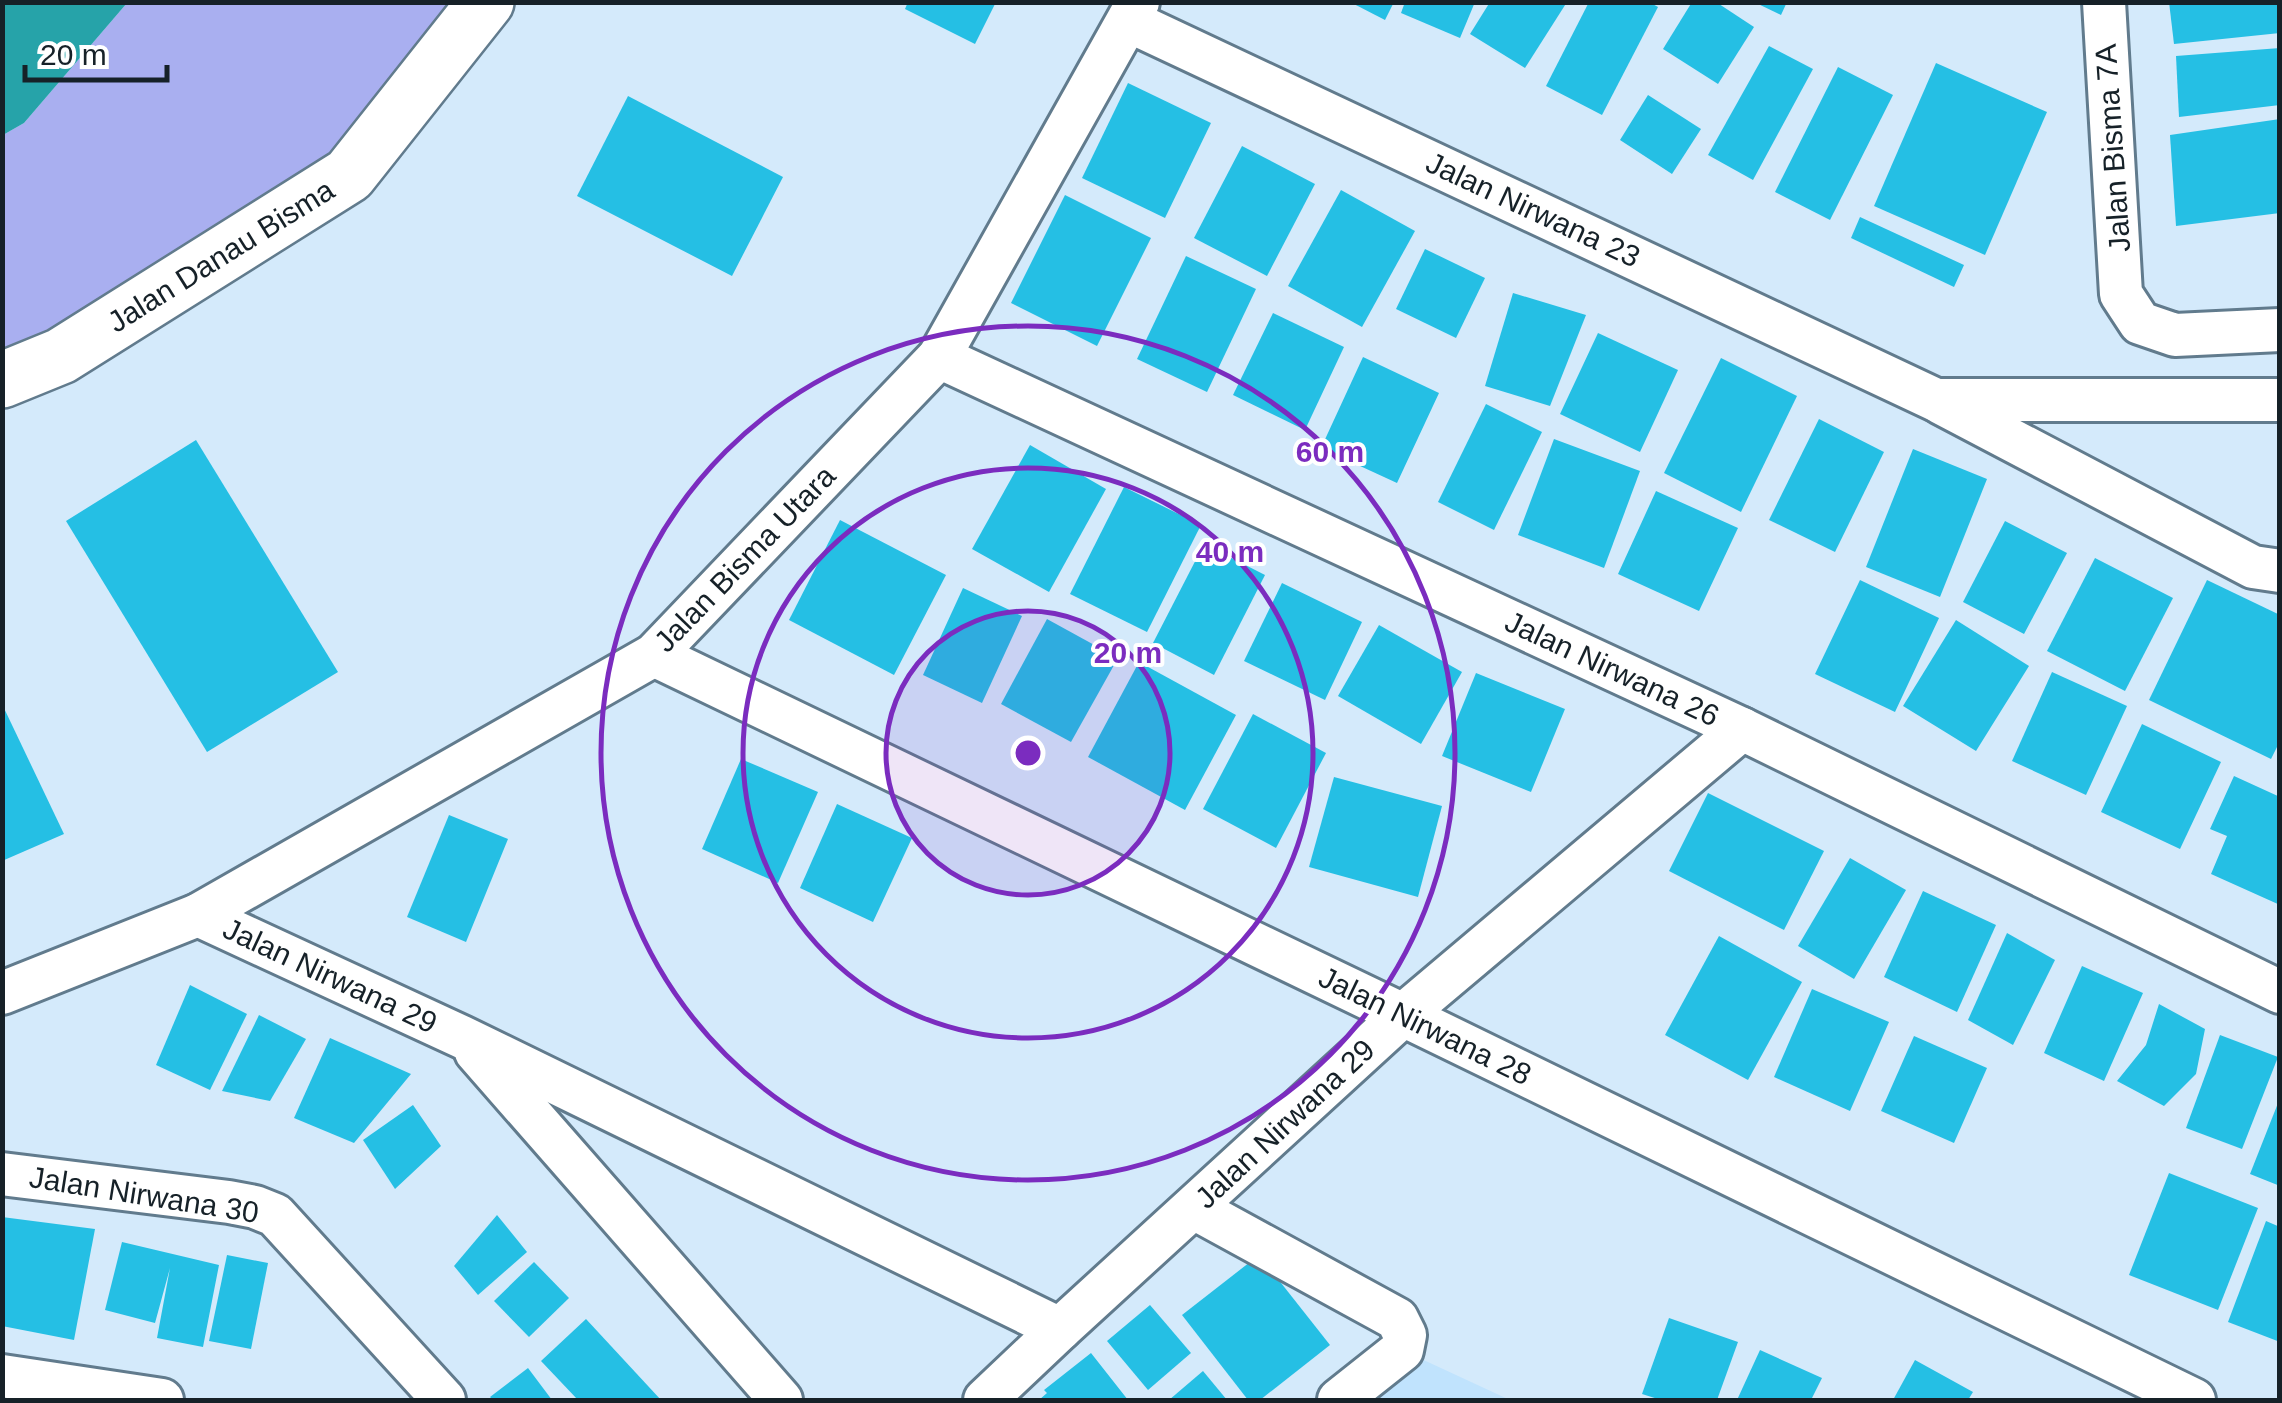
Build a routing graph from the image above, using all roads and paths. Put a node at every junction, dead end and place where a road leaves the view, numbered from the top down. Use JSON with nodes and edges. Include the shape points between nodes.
{"nodes":[{"id":1,"x":486,"y":2,"type":"edge"},
{"id":2,"x":2104,"y":2,"type":"edge"},
{"id":3,"x":1134,"y":12,"type":"edge"},
{"id":4,"x":2280,"y":330,"type":"edge"},
{"id":5,"x":939,"y":357,"type":"junction"},
{"id":6,"x":2,"y":380,"type":"edge"},
{"id":7,"x":1936,"y":400,"type":"junction"},
{"id":8,"x":2280,"y":400,"type":"edge"},
{"id":9,"x":2280,"y":571,"type":"edge"},
{"id":10,"x":654,"y":655,"type":"junction"},
{"id":11,"x":1742,"y":729,"type":"junction"},
{"id":12,"x":198,"y":915,"type":"junction"},
{"id":13,"x":2280,"y":992,"type":"edge"},
{"id":14,"x":2,"y":993,"type":"edge"},
{"id":15,"x":1403,"y":1015,"type":"junction"},
{"id":16,"x":462,"y":1037,"type":"junction"},
{"id":17,"x":2,"y":1174,"type":"edge"},
{"id":18,"x":1194,"y":1208,"type":"junction"},
{"id":19,"x":1060,"y":1329,"type":"junction"},
{"id":20,"x":2,"y":1376,"type":"edge"},
{"id":21,"x":162,"y":1400,"type":"edge"},
{"id":22,"x":444,"y":1400,"type":"edge"},
{"id":23,"x":781,"y":1400,"type":"edge"},
{"id":24,"x":985,"y":1400,"type":"edge"},
{"id":25,"x":1339,"y":1400,"type":"edge"},
{"id":26,"x":2194,"y":1400,"type":"edge"}],
"edges":[{"from":1,"to":6,"type":"street","name":"Jalan Danau Bisma","via":[[349,175],[62,356]]},
{"from":2,"to":4,"type":"street","name":"Jalan Bisma 7A","via":[[2122,294],[2140,323],[2175,335]]},
{"from":3,"to":5,"type":"street","name":"Jalan Bisma Utara"},
{"from":3,"to":7,"type":"street","name":"Jalan Nirwana 23"},
{"from":5,"to":10,"type":"street","name":"Jalan Bisma Utara"},
{"from":5,"to":11,"type":"street","name":"Jalan Nirwana 26"},
{"from":7,"to":8,"type":"street","name":"Jalan Nirwana 23"},
{"from":7,"to":9,"type":"street","name":"Jalan Nirwana 23","via":[[2253,567]]},
{"from":10,"to":12,"type":"street","name":"Jalan Bisma Utara"},
{"from":10,"to":15,"type":"street","name":"Jalan Nirwana 28"},
{"from":11,"to":13,"type":"street","name":"Jalan Nirwana 26"},
{"from":11,"to":15,"type":"street","name":"Jalan Nirwana 29"},
{"from":12,"to":14,"type":"street","name":"Jalan Bisma Utara"},
{"from":12,"to":16,"type":"street","name":"Jalan Nirwana 29"},
{"from":15,"to":18,"type":"street","name":"Jalan Nirwana 29"},
{"from":15,"to":26,"type":"street","name":"Jalan Nirwana 28"},
{"from":16,"to":19,"type":"street","name":"Jalan Nirwana 29"},
{"from":16,"to":23,"type":"street","name":"Jalan Nirwana 29"},
{"from":17,"to":22,"type":"street","name":"Jalan Nirwana 30","via":[[229,1202],[275,1216]]},
{"from":18,"to":19,"type":"street","name":"Jalan Nirwana 29"},
{"from":18,"to":25,"type":"street","via":[[1396,1319],[1405,1335],[1402,1350]]},
{"from":19,"to":24,"type":"street","name":"Jalan Nirwana 29"},
{"from":20,"to":21,"type":"street"}]}
